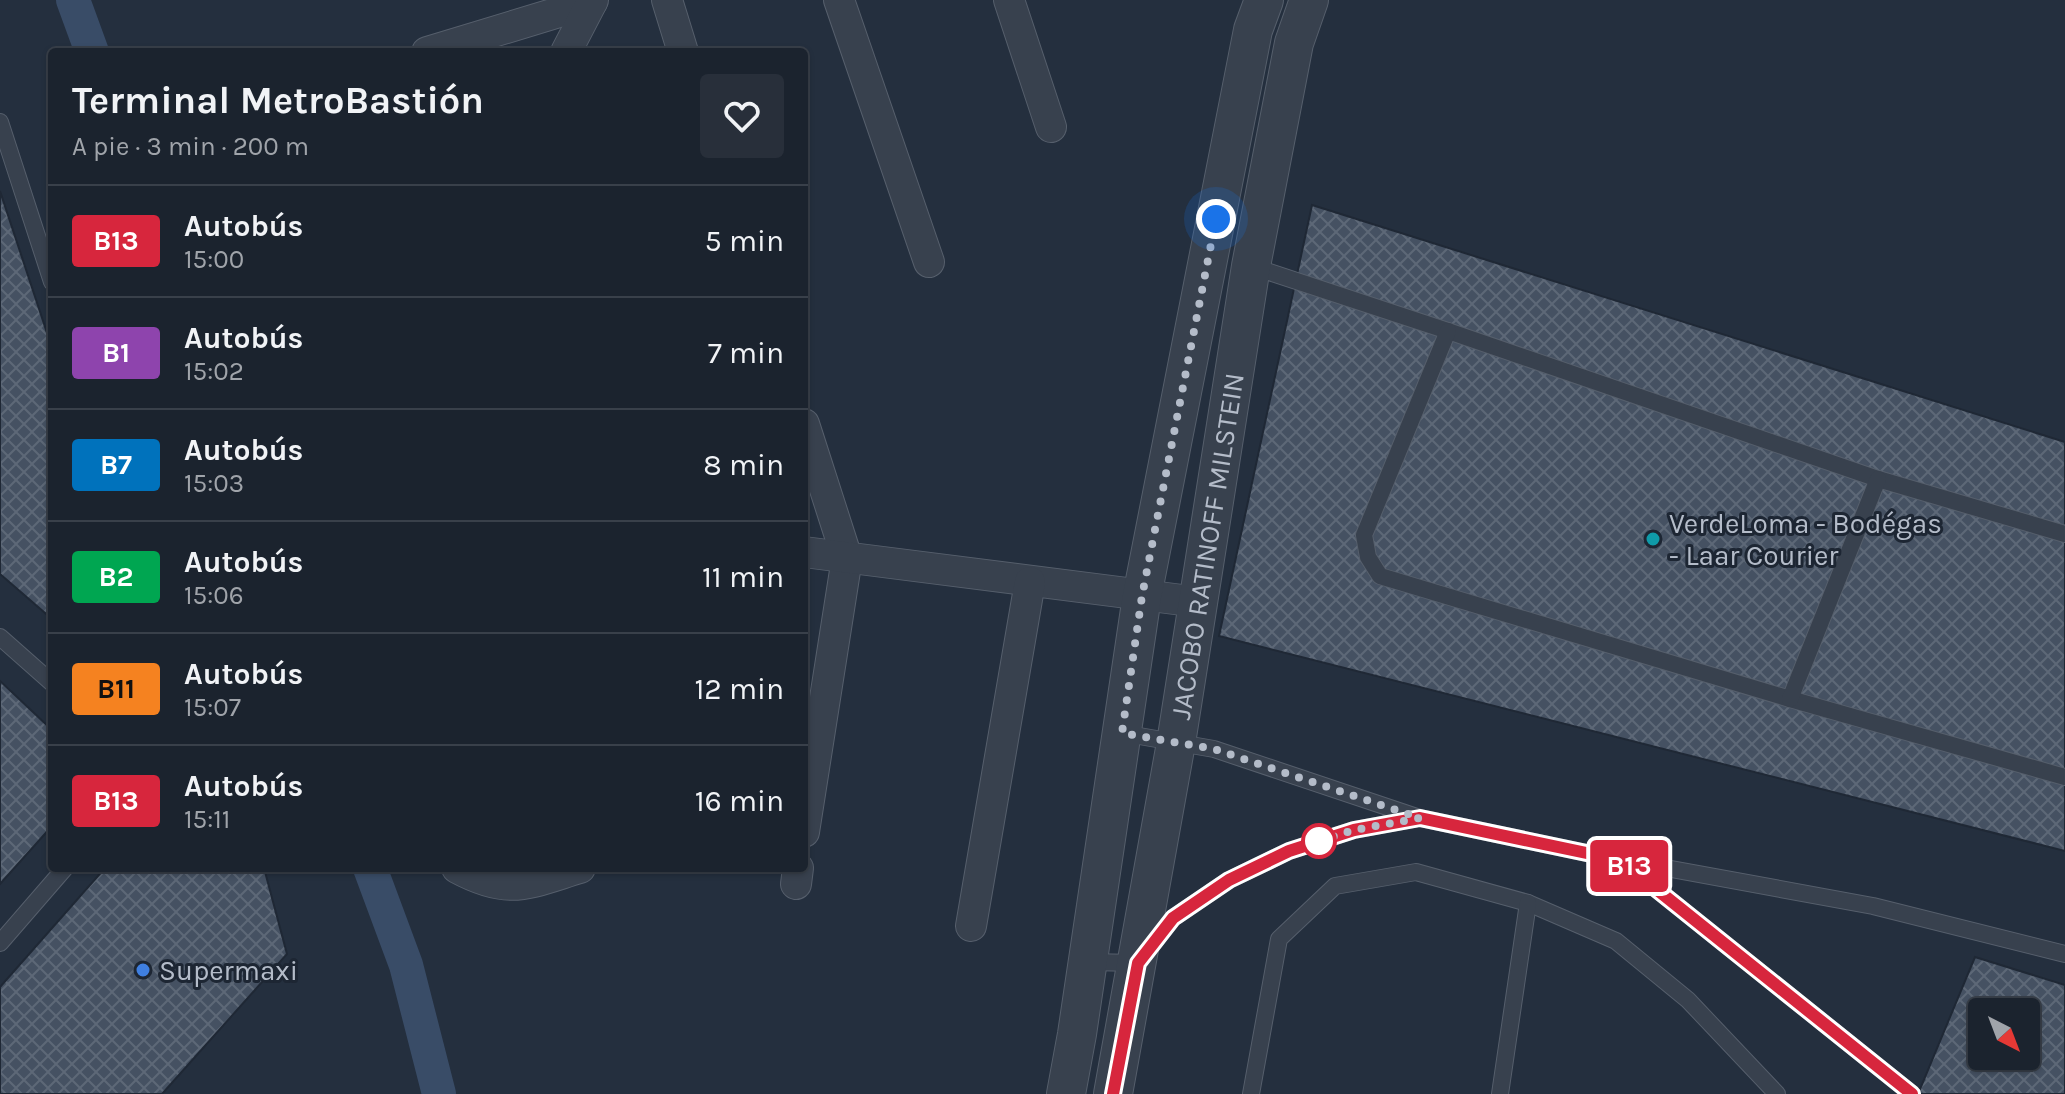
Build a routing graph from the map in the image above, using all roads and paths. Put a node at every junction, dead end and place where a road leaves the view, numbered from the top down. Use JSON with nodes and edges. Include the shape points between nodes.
{"nodes":[{"id":1,"x":667,"y":0,"type":"edge"},
{"id":2,"x":839,"y":0,"type":"edge"},
{"id":3,"x":1009,"y":0,"type":"edge"},
{"id":4,"x":1264,"y":0,"type":"edge"},
{"id":5,"x":1309,"y":0,"type":"edge"},
{"id":6,"x":593,"y":1,"type":"edge"},
{"id":7,"x":501,"y":42,"type":"edge"},
{"id":8,"x":457,"y":48,"type":"edge"},
{"id":9,"x":568,"y":48,"type":"edge"},
{"id":10,"x":682,"y":48,"type":"edge"},
{"id":11,"x":0,"y":122,"type":"edge"},
{"id":12,"x":1051,"y":127,"type":"dead end"},
{"id":13,"x":929,"y":262,"type":"dead end"},
{"id":14,"x":1251,"y":266,"type":"junction"},
{"id":15,"x":48,"y":270,"type":"edge"},
{"id":16,"x":1448,"y":331,"type":"junction"},
{"id":17,"x":808,"y":436,"type":"edge"},
{"id":18,"x":1878,"y":479,"type":"junction"},
{"id":19,"x":2065,"y":534,"type":"edge"},
{"id":20,"x":808,"y":553,"type":"edge"},
{"id":21,"x":847,"y":558,"type":"junction"},
{"id":22,"x":1030,"y":582,"type":"junction"},
{"id":23,"x":1142,"y":596,"type":"junction"},
{"id":24,"x":1198,"y":602,"type":"junction"},
{"id":25,"x":0,"y":637,"type":"edge"},
{"id":26,"x":48,"y":679,"type":"edge"},
{"id":27,"x":1790,"y":699,"type":"junction"},
{"id":28,"x":1122,"y":733,"type":"junction"},
{"id":29,"x":1176,"y":743,"type":"junction"},
{"id":30,"x":2065,"y":777,"type":"edge"},
{"id":31,"x":808,"y":807,"type":"edge"},
{"id":32,"x":1420,"y":818,"type":"junction"},
{"id":33,"x":1620,"y":860,"type":"junction"},
{"id":34,"x":62,"y":872,"type":"edge"},
{"id":35,"x":465,"y":872,"type":"edge"},
{"id":36,"x":567,"y":872,"type":"edge"},
{"id":37,"x":1528,"y":903,"type":"junction"},
{"id":38,"x":971,"y":926,"type":"dead end"},
{"id":39,"x":0,"y":943,"type":"edge"},
{"id":40,"x":2065,"y":954,"type":"edge"},
{"id":41,"x":1087,"y":962,"type":"junction"},
{"id":42,"x":1138,"y":963,"type":"junction"},
{"id":43,"x":1066,"y":1094,"type":"edge"},
{"id":44,"x":1113,"y":1094,"type":"edge"},
{"id":45,"x":1251,"y":1094,"type":"edge"},
{"id":46,"x":1500,"y":1094,"type":"edge"},
{"id":47,"x":1777,"y":1094,"type":"edge"},
{"id":48,"x":1912,"y":1094,"type":"edge"}],
"edges":[{"from":1,"to":10,"type":"street"},
{"from":2,"to":13,"type":"street"},
{"from":3,"to":12,"type":"street"},
{"from":4,"to":23,"type":"street","name":"JACOBO RATINOFF MILSTEIN","via":[[1253,30]]},
{"from":5,"to":14,"type":"street","name":"JACOBO RATINOFF MILSTEIN","via":[[1294,43]]},
{"from":6,"to":7,"type":"street"},
{"from":6,"to":9,"type":"street"},
{"from":7,"to":8,"type":"street"},
{"from":11,"to":15,"type":"lane"},
{"from":14,"to":16,"type":"lane"},
{"from":14,"to":24,"type":"street","name":"JACOBO RATINOFF MILSTEIN"},
{"from":16,"to":18,"type":"lane"},
{"from":16,"to":27,"type":"lane","via":[[1364,535],[1368,557],[1380,576]]},
{"from":17,"to":21,"type":"street"},
{"from":18,"to":19,"type":"lane"},
{"from":18,"to":27,"type":"lane"},
{"from":20,"to":21,"type":"street"},
{"from":21,"to":22,"type":"street"},
{"from":21,"to":31,"type":"street"},
{"from":22,"to":23,"type":"street"},
{"from":22,"to":38,"type":"street"},
{"from":23,"to":24,"type":"street"},
{"from":23,"to":28,"type":"street","name":"JACOBO RATINOFF MILSTEIN"},
{"from":24,"to":29,"type":"street","name":"JACOBO RATINOFF MILSTEIN"},
{"from":25,"to":26,"type":"lane"},
{"from":27,"to":30,"type":"lane"},
{"from":28,"to":29,"type":"lane"},
{"from":28,"to":41,"type":"street","name":"JACOBO RATINOFF MILSTEIN"},
{"from":29,"to":32,"type":"lane","via":[[1214,749]]},
{"from":29,"to":42,"type":"street","name":"JACOBO RATINOFF MILSTEIN"},
{"from":32,"to":33,"type":"lane"},
{"from":32,"to":42,"type":"lane","via":[[1341,834],[1289,851],[1229,880],[1173,918]]},
{"from":33,"to":40,"type":"lane","via":[[1873,906]]},
{"from":33,"to":48,"type":"lane"},
{"from":34,"to":39,"type":"lane"},
{"from":35,"to":36,"type":"street","via":[[518,887]]},
{"from":37,"to":45,"type":"lane","via":[[1416,872],[1335,886],[1279,939]]},
{"from":37,"to":46,"type":"lane"},
{"from":37,"to":47,"type":"lane","via":[[1616,941],[1688,1000]]},
{"from":41,"to":42,"type":"lane"},
{"from":41,"to":43,"type":"street","name":"JACOBO RATINOFF MILSTEIN"},
{"from":42,"to":44,"type":"street","name":"JACOBO RATINOFF MILSTEIN"}]}
